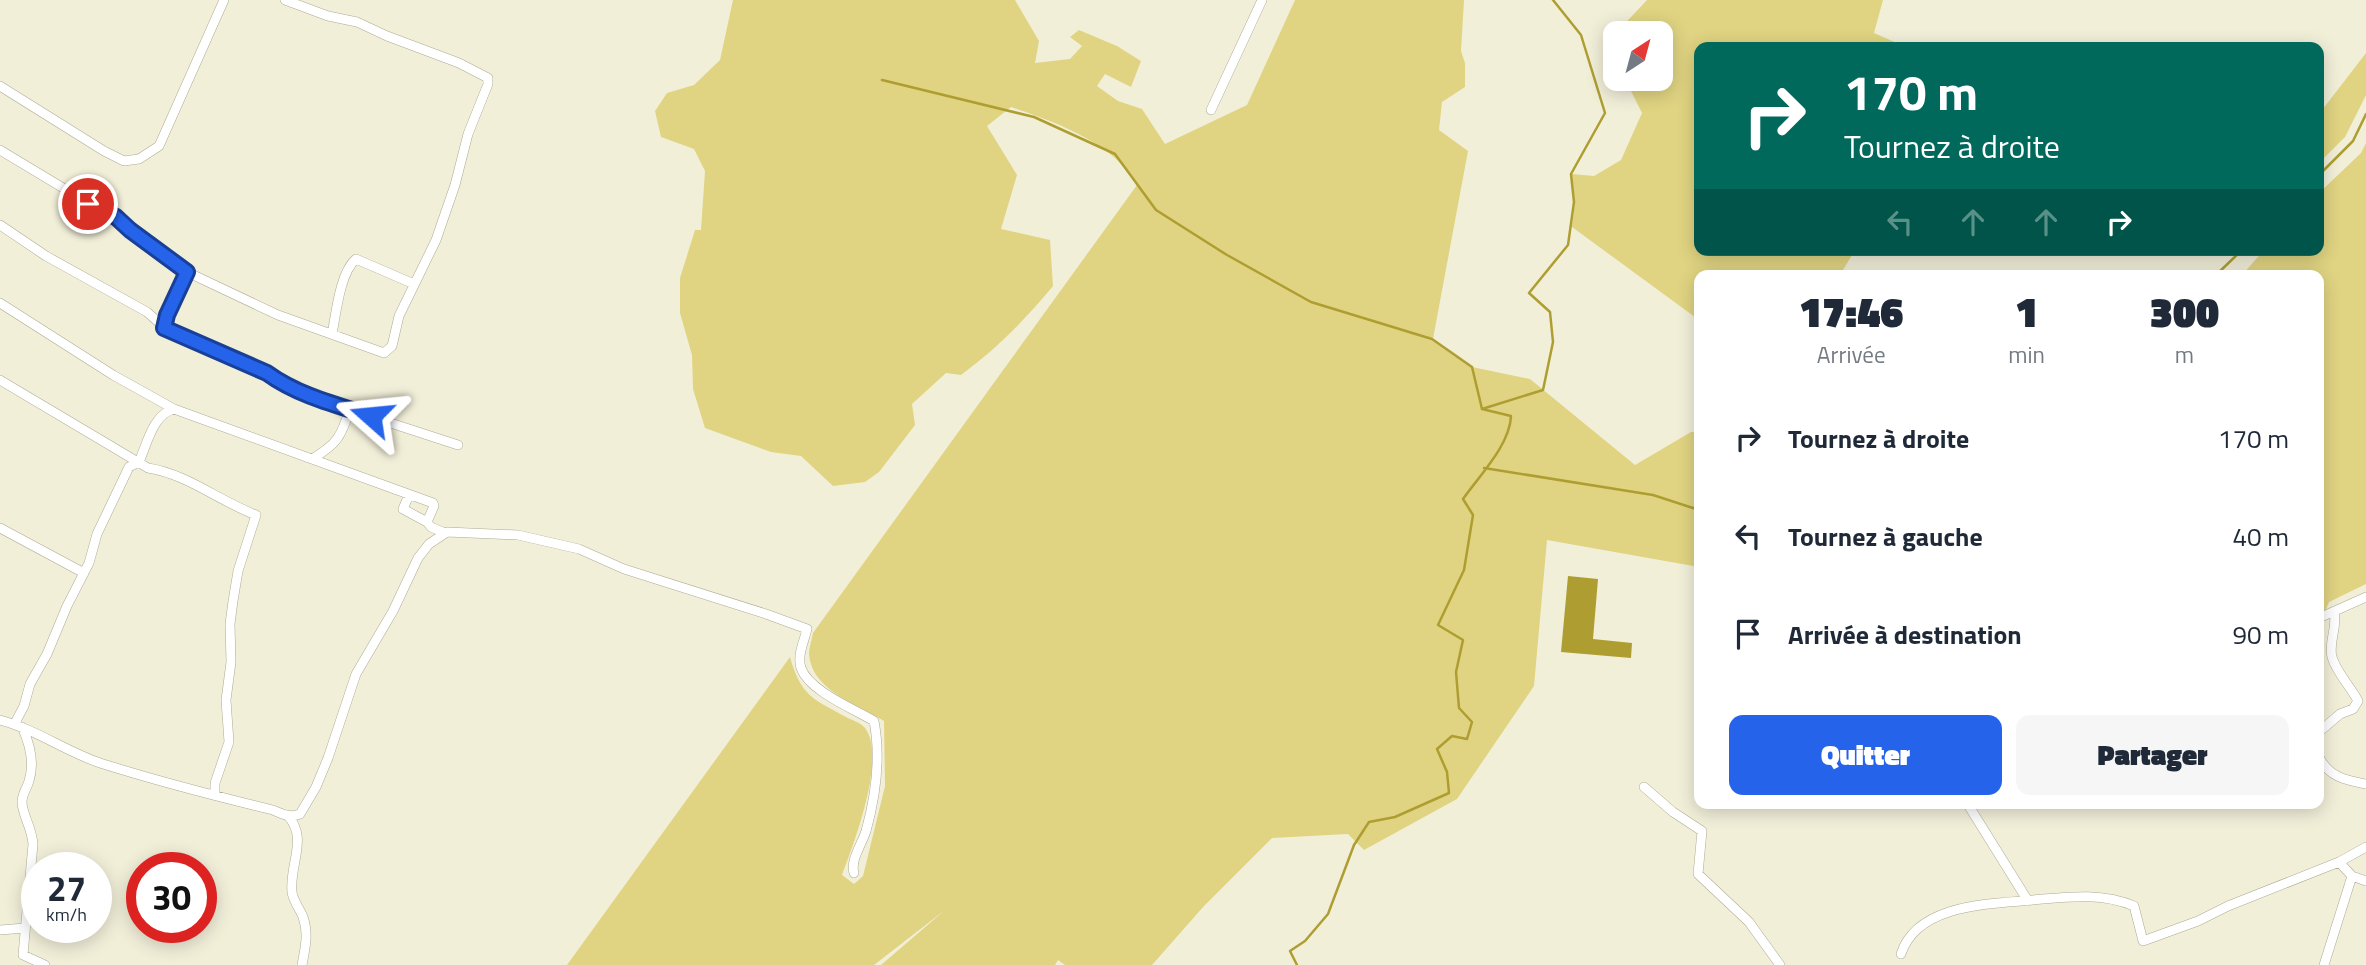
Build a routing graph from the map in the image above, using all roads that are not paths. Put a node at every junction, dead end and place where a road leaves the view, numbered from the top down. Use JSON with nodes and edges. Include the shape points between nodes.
{"nodes":[{"id":1,"x":223,"y":0,"type":"edge"},
{"id":2,"x":285,"y":0,"type":"edge"},
{"id":3,"x":1262,"y":0,"type":"edge"},
{"id":4,"x":0,"y":86,"type":"edge"},
{"id":5,"x":1211,"y":110,"type":"dead end"},
{"id":6,"x":0,"y":150,"type":"edge"},
{"id":7,"x":0,"y":225,"type":"edge"},
{"id":8,"x":187,"y":272,"type":"junction"},
{"id":9,"x":414,"y":284,"type":"junction"},
{"id":10,"x":0,"y":303,"type":"edge"},
{"id":11,"x":164,"y":328,"type":"junction"},
{"id":12,"x":332,"y":334,"type":"junction"},
{"id":13,"x":0,"y":380,"type":"edge"},
{"id":14,"x":174,"y":409,"type":"junction"},
{"id":15,"x":350,"y":409,"type":"junction"},
{"id":16,"x":458,"y":446,"type":"dead end"},
{"id":17,"x":127,"y":456,"type":"junction"},
{"id":18,"x":312,"y":459,"type":"junction"},
{"id":19,"x":139,"y":462,"type":"junction"},
{"id":20,"x":129,"y":467,"type":"junction"},
{"id":21,"x":409,"y":495,"type":"junction"},
{"id":22,"x":427,"y":522,"type":"junction"},
{"id":23,"x":0,"y":528,"type":"edge"},
{"id":24,"x":445,"y":533,"type":"junction"},
{"id":25,"x":84,"y":573,"type":"junction"},
{"id":26,"x":2366,"y":597,"type":"edge"},
{"id":27,"x":2334,"y":612,"type":"junction"},
{"id":28,"x":2324,"y":616,"type":"edge"},
{"id":29,"x":0,"y":720,"type":"edge"},
{"id":30,"x":18,"y":725,"type":"junction"},
{"id":31,"x":2324,"y":728,"type":"edge"},
{"id":32,"x":2324,"y":765,"type":"edge"},
{"id":33,"x":2366,"y":784,"type":"edge"},
{"id":34,"x":1644,"y":787,"type":"dead end"},
{"id":35,"x":215,"y":795,"type":"junction"},
{"id":36,"x":1971,"y":809,"type":"edge"},
{"id":37,"x":287,"y":815,"type":"junction"},
{"id":38,"x":2366,"y":848,"type":"edge"},
{"id":39,"x":32,"y":852,"type":"edge"},
{"id":40,"x":2339,"y":862,"type":"junction"},
{"id":41,"x":854,"y":873,"type":"dead end"},
{"id":42,"x":2352,"y":876,"type":"junction"},
{"id":43,"x":2366,"y":881,"type":"edge"},
{"id":44,"x":2028,"y":901,"type":"junction"},
{"id":45,"x":21,"y":928,"type":"edge"},
{"id":46,"x":0,"y":930,"type":"edge"},
{"id":47,"x":24,"y":943,"type":"edge"},
{"id":48,"x":1901,"y":954,"type":"dead end"},
{"id":49,"x":45,"y":965,"type":"edge"},
{"id":50,"x":302,"y":965,"type":"edge"},
{"id":51,"x":1780,"y":965,"type":"edge"},
{"id":52,"x":2323,"y":965,"type":"edge"}],
"edges":[{"from":1,"to":4,"type":"street","via":[[159,146],[139,159],[124,161],[104,151]]},
{"from":2,"to":9,"type":"street","via":[[357,22],[488,78],[436,240]]},
{"from":3,"to":5,"type":"street"},
{"from":6,"to":8,"type":"street","via":[[116,217]]},
{"from":7,"to":11,"type":"street","via":[[147,312]]},
{"from":8,"to":11,"type":"street"},
{"from":8,"to":12,"type":"street","via":[[278,315]]},
{"from":9,"to":12,"type":"street","via":[[392,346],[384,353]]},
{"from":9,"to":12,"type":"street","via":[[356,259],[338,298]]},
{"from":10,"to":14,"type":"street"},
{"from":11,"to":15,"type":"street","via":[[317,399]]},
{"from":13,"to":17,"type":"street"},
{"from":14,"to":18,"type":"street"},
{"from":14,"to":19,"type":"street","via":[[158,418]]},
{"from":15,"to":16,"type":"street"},
{"from":15,"to":18,"type":"street","via":[[334,445]]},
{"from":17,"to":19,"type":"street"},
{"from":17,"to":20,"type":"street"},
{"from":18,"to":21,"type":"street"},
{"from":19,"to":20,"type":"street"},
{"from":19,"to":35,"type":"street","via":[[174,474],[256,515],[233,601],[226,700],[229,742]]},
{"from":20,"to":25,"type":"street"},
{"from":21,"to":22,"type":"street","via":[[403,509]]},
{"from":21,"to":22,"type":"street","via":[[433,503]]},
{"from":22,"to":24,"type":"street"},
{"from":23,"to":25,"type":"street"},
{"from":24,"to":37,"type":"street","via":[[418,558],[356,674],[316,788],[300,814]]},
{"from":24,"to":41,"type":"street","via":[[518,535],[579,549],[624,569],[807,629],[800,651],[801,668],[820,690],[874,721],[876,730],[877,778]]},
{"from":25,"to":30,"type":"street","via":[[30,684]]},
{"from":26,"to":27,"type":"street"},
{"from":27,"to":28,"type":"street"},
{"from":27,"to":31,"type":"street","via":[[2332,660],[2358,701]]},
{"from":29,"to":30,"type":"street"},
{"from":30,"to":35,"type":"street","via":[[98,762]]},
{"from":30,"to":39,"type":"street","via":[[30,744],[30,780],[22,805],[33,832]]},
{"from":32,"to":33,"type":"street","via":[[2338,778]]},
{"from":34,"to":51,"type":"street","via":[[1702,831],[1698,874],[1749,922]]},
{"from":35,"to":37,"type":"street"},
{"from":36,"to":44,"type":"street"},
{"from":37,"to":50,"type":"street","via":[[298,832],[292,894],[307,936]]},
{"from":38,"to":40,"type":"street"},
{"from":40,"to":42,"type":"street"},
{"from":40,"to":44,"type":"street","via":[[2143,941],[2134,906],[2123,902],[2093,896]]},
{"from":42,"to":43,"type":"street"},
{"from":42,"to":52,"type":"street"},
{"from":44,"to":48,"type":"street","via":[[1972,905],[1944,914],[1910,936]]},
{"from":45,"to":46,"type":"street"},
{"from":47,"to":49,"type":"street","via":[[23,955]]}]}
